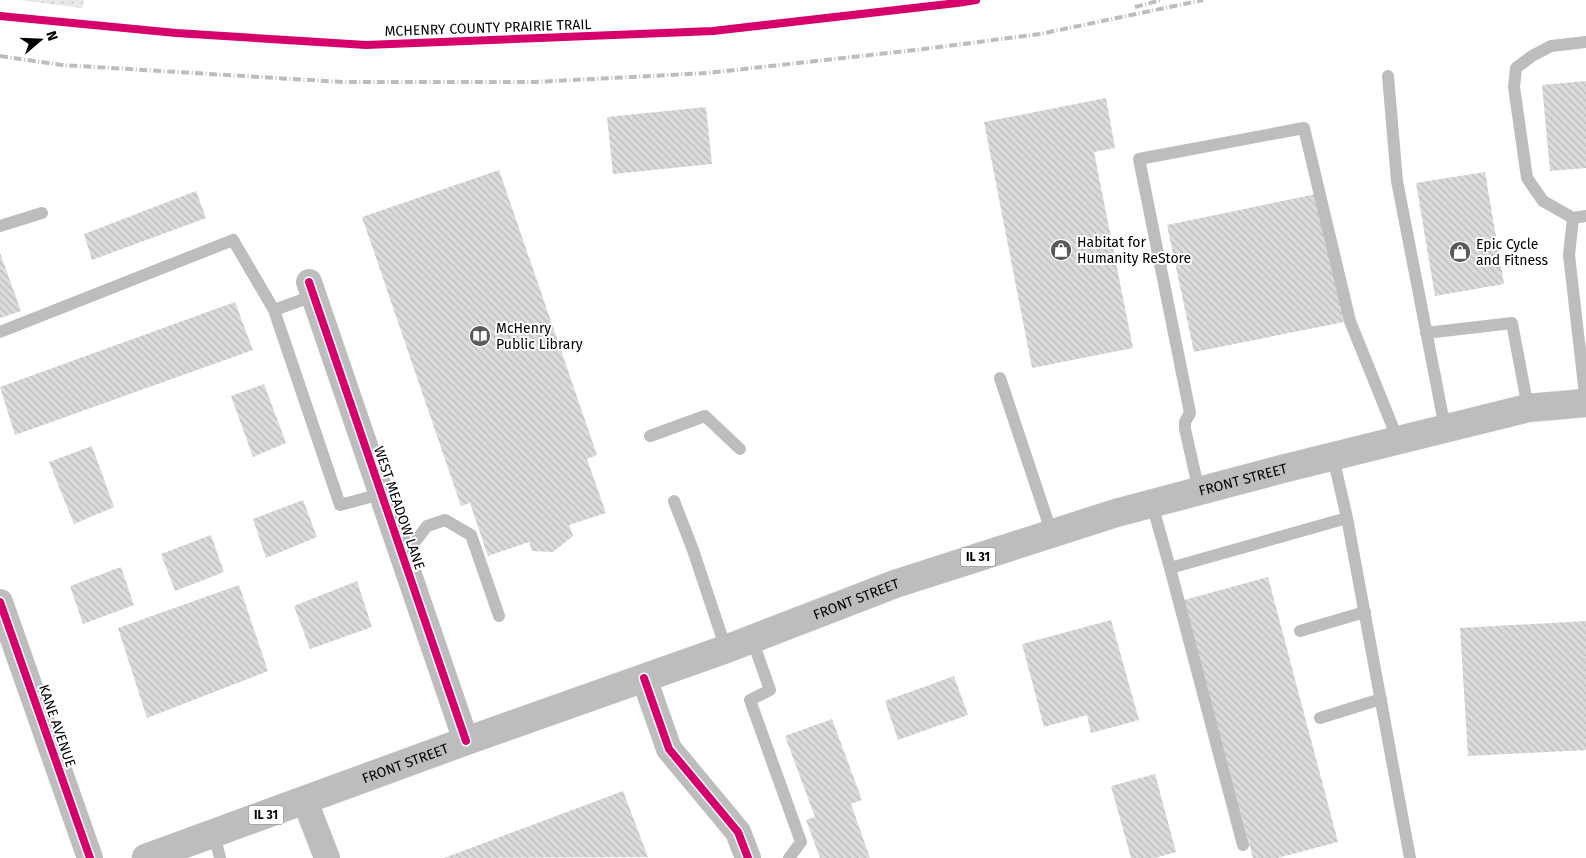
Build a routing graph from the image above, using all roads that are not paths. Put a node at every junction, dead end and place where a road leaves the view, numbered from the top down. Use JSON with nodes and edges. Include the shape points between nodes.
{"nodes":[{"id":1,"x":1586,"y":42,"type":"edge"},
{"id":2,"x":1388,"y":76,"type":"dead end"},
{"id":3,"x":42,"y":213,"type":"dead end"},
{"id":4,"x":1580,"y":217,"type":"edge"},
{"id":5,"x":0,"y":226,"type":"edge"},
{"id":6,"x":311,"y":289,"type":"joint"},
{"id":7,"x":274,"y":310,"type":"junction"},
{"id":8,"x":0,"y":332,"type":"edge"},
{"id":9,"x":1426,"y":333,"type":"junction"},
{"id":10,"x":1582,"y":339,"type":"edge"},
{"id":11,"x":1000,"y":378,"type":"dead end"},
{"id":12,"x":1586,"y":403,"type":"edge"},
{"id":13,"x":1528,"y":408,"type":"junction"},
{"id":14,"x":1445,"y":428,"type":"junction"},
{"id":15,"x":650,"y":436,"type":"dead end"},
{"id":16,"x":1398,"y":440,"type":"junction"},
{"id":17,"x":740,"y":449,"type":"dead end"},
{"id":18,"x":1333,"y":457,"type":"junction"},
{"id":19,"x":1199,"y":491,"type":"junction"},
{"id":20,"x":381,"y":494,"type":"junction"},
{"id":21,"x":674,"y":501,"type":"dead end"},
{"id":22,"x":1152,"y":504,"type":"junction"},
{"id":23,"x":1347,"y":518,"type":"junction"},
{"id":24,"x":1052,"y":534,"type":"junction"},
{"id":25,"x":403,"y":558,"type":"junction"},
{"id":26,"x":1170,"y":568,"type":"junction"},
{"id":27,"x":0,"y":602,"type":"edge"},
{"id":28,"x":1364,"y":612,"type":"junction"},
{"id":29,"x":499,"y":616,"type":"dead end"},
{"id":30,"x":1300,"y":630,"type":"dead end"},
{"id":31,"x":752,"y":639,"type":"junction"},
{"id":32,"x":726,"y":649,"type":"junction"},
{"id":33,"x":644,"y":678,"type":"junction"},
{"id":34,"x":1381,"y":699,"type":"junction"},
{"id":35,"x":1320,"y":718,"type":"dead end"},
{"id":36,"x":466,"y":741,"type":"junction"},
{"id":37,"x":305,"y":801,"type":"junction"},
{"id":38,"x":1243,"y":845,"type":"dead end"},
{"id":39,"x":217,"y":846,"type":"edge"},
{"id":40,"x":90,"y":858,"type":"edge"},
{"id":41,"x":146,"y":858,"type":"edge"},
{"id":42,"x":327,"y":858,"type":"edge"},
{"id":43,"x":748,"y":858,"type":"edge"},
{"id":44,"x":789,"y":858,"type":"edge"},
{"id":45,"x":1410,"y":858,"type":"edge"}],
"edges":[{"from":1,"to":4,"type":"lane","via":[[1551,46],[1532,56],[1516,68],[1514,87],[1527,178],[1543,201]]},
{"from":2,"to":9,"type":"lane","via":[[1397,181]]},
{"from":3,"to":5,"type":"lane"},
{"from":4,"to":10,"type":"lane","via":[[1569,255]]},
{"from":6,"to":7,"type":"lane"},
{"from":6,"to":20,"type":"street","name":"WEST MEADOW LANE"},
{"from":7,"to":8,"type":"lane","via":[[233,240]]},
{"from":7,"to":20,"type":"lane","via":[[340,505]]},
{"from":9,"to":13,"type":"lane","via":[[1512,323]]},
{"from":9,"to":14,"type":"lane"},
{"from":10,"to":12,"type":"lane"},
{"from":11,"to":24,"type":"lane"},
{"from":12,"to":13,"type":"main road","name":"FRONT STREET","number":"IL 31"},
{"from":13,"to":14,"type":"main road","name":"FRONT STREET","number":"IL 31"},
{"from":14,"to":16,"type":"main road","name":"FRONT STREET","number":"IL 31"},
{"from":15,"to":17,"type":"lane","via":[[705,416]]},
{"from":16,"to":18,"type":"main road","name":"FRONT STREET","number":"IL 31"},
{"from":16,"to":19,"type":"lane","via":[[1350,321],[1304,128],[1139,159],[1190,413],[1185,429]]},
{"from":18,"to":19,"type":"main road","name":"FRONT STREET","number":"IL 31"},
{"from":18,"to":23,"type":"lane"},
{"from":19,"to":22,"type":"main road","name":"FRONT STREET","number":"IL 31"},
{"from":20,"to":25,"type":"street","name":"WEST MEADOW LANE"},
{"from":21,"to":32,"type":"lane"},
{"from":22,"to":24,"type":"main road","name":"FRONT STREET","number":"IL 31"},
{"from":22,"to":26,"type":"lane"},
{"from":23,"to":26,"type":"lane"},
{"from":23,"to":28,"type":"lane"},
{"from":24,"to":31,"type":"main road","name":"FRONT STREET","number":"IL 31","via":[[896,584]]},
{"from":25,"to":29,"type":"lane","via":[[426,526],[445,520],[471,535]]},
{"from":25,"to":36,"type":"street","name":"WEST MEADOW LANE"},
{"from":26,"to":38,"type":"lane"},
{"from":27,"to":40,"type":"street","name":"KANE AVENUE"},
{"from":28,"to":30,"type":"lane"},
{"from":28,"to":34,"type":"lane"},
{"from":31,"to":32,"type":"main road","name":"FRONT STREET","number":"IL 31"},
{"from":31,"to":44,"type":"lane","via":[[770,690],[750,700],[801,842]]},
{"from":32,"to":33,"type":"main road","name":"FRONT STREET","number":"IL 31"},
{"from":33,"to":36,"type":"main road","name":"FRONT STREET","number":"IL 31"},
{"from":33,"to":43,"type":"street","via":[[670,749],[738,832]]},
{"from":34,"to":35,"type":"lane"},
{"from":34,"to":45,"type":"lane"},
{"from":36,"to":37,"type":"main road","name":"FRONT STREET","number":"IL 31"},
{"from":37,"to":39,"type":"main road","name":"FRONT STREET","number":"IL 31"},
{"from":37,"to":42,"type":"street"},
{"from":39,"to":41,"type":"main road","name":"FRONT STREET","number":"IL 31"}]}
